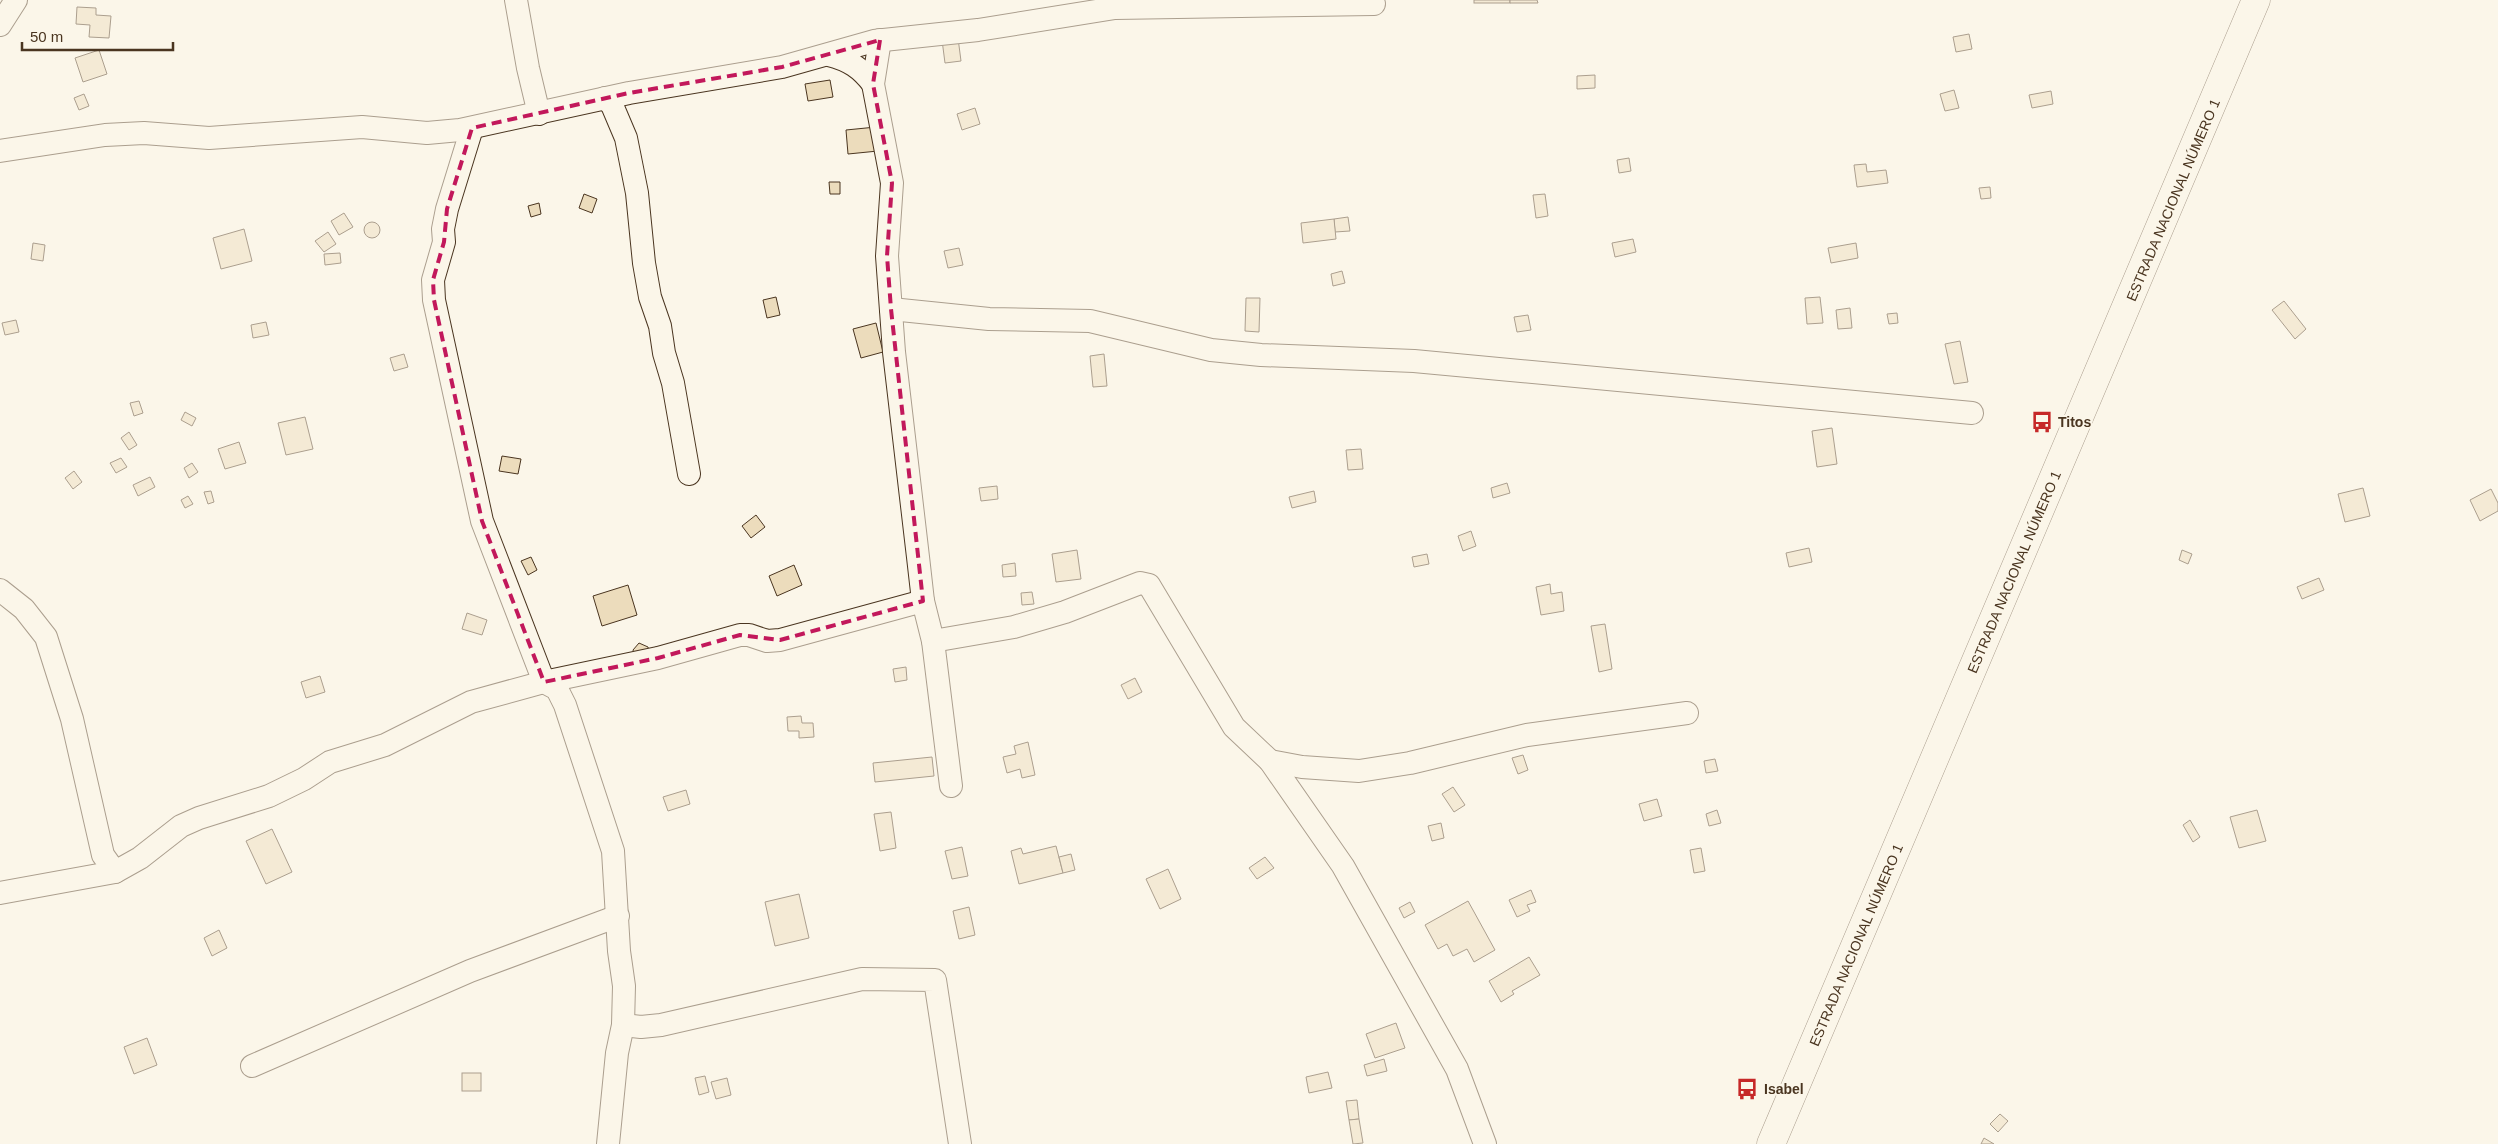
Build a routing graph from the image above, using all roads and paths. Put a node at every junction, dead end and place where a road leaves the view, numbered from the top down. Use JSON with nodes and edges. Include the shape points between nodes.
{"nodes":[{"id":1,"x":16,"y":0,"type":"edge"},
{"id":2,"x":516,"y":0,"type":"edge"},
{"id":3,"x":2256,"y":0,"type":"edge"},
{"id":4,"x":1374,"y":4,"type":"dead end"},
{"id":5,"x":0,"y":24,"type":"edge"},
{"id":6,"x":880,"y":40,"type":"junction"},
{"id":7,"x":829,"y":55,"type":"junction"},
{"id":8,"x":873,"y":84,"type":"junction"},
{"id":9,"x":605,"y":98,"type":"junction"},
{"id":10,"x":539,"y":114,"type":"junction"},
{"id":11,"x":472,"y":128,"type":"junction"},
{"id":12,"x":448,"y":132,"type":"junction"},
{"id":13,"x":0,"y":151,"type":"edge"},
{"id":14,"x":464,"y":151,"type":"junction"},
{"id":15,"x":891,"y":309,"type":"junction"},
{"id":16,"x":1972,"y":413,"type":"dead end"},
{"id":17,"x":689,"y":474,"type":"dead end"},
{"id":18,"x":0,"y":590,"type":"edge"},
{"id":19,"x":923,"y":601,"type":"junction"},
{"id":20,"x":933,"y":641,"type":"junction"},
{"id":21,"x":544,"y":682,"type":"junction"},
{"id":22,"x":1687,"y":713,"type":"dead end"},
{"id":23,"x":1270,"y":761,"type":"junction"},
{"id":24,"x":951,"y":786,"type":"dead end"},
{"id":25,"x":114,"y":872,"type":"junction"},
{"id":26,"x":0,"y":893,"type":"edge"},
{"id":27,"x":618,"y":916,"type":"junction"},
{"id":28,"x":624,"y":1025,"type":"junction"},
{"id":29,"x":252,"y":1066,"type":"dead end"},
{"id":30,"x":608,"y":1144,"type":"edge"},
{"id":31,"x":960,"y":1144,"type":"edge"},
{"id":32,"x":1485,"y":1144,"type":"edge"},
{"id":33,"x":1771,"y":1144,"type":"edge"}],
"edges":[{"from":1,"to":5,"type":"street"},
{"from":2,"to":10,"type":"street"},
{"from":3,"to":33,"type":"highway","name":"ESTRADA NACIONAL NÚMERO 1"},
{"from":4,"to":6,"type":"street","via":[[1116,8],[978,30]]},
{"from":6,"to":7,"type":"street"},
{"from":6,"to":8,"type":"street"},
{"from":7,"to":8,"type":"street","via":[[850,62]]},
{"from":7,"to":9,"type":"street","via":[[782,67]]},
{"from":8,"to":15,"type":"street","via":[[892,183],[887,256]]},
{"from":9,"to":10,"type":"street"},
{"from":9,"to":17,"type":"street","via":[[612,105],[626,138],[650,297],[673,383]]},
{"from":10,"to":11,"type":"street"},
{"from":11,"to":12,"type":"street"},
{"from":11,"to":14,"type":"street"},
{"from":12,"to":13,"type":"street","via":[[399,132],[362,127],[209,138],[120,134]]},
{"from":12,"to":14,"type":"street"},
{"from":14,"to":21,"type":"street","via":[[447,208],[444,242],[433,280],[434,300],[482,521]]},
{"from":15,"to":16,"type":"street","via":[[989,319],[1090,321],[1211,350],[1261,355],[1414,362]]},
{"from":15,"to":19,"type":"street"},
{"from":18,"to":25,"type":"street","via":[[24,609],[46,637],[72,719],[102,855]]},
{"from":19,"to":20,"type":"street"},
{"from":19,"to":21,"type":"street","via":[[780,640],[767,641],[740,635],[658,658]]},
{"from":20,"to":23,"type":"street","via":[[1014,627],[1065,612],[1140,583],[1149,585],[1234,727]]},
{"from":20,"to":24,"type":"street"},
{"from":21,"to":25,"type":"street","via":[[471,702],[385,745],[330,762],[269,796],[199,818],[168,834],[140,858]]},
{"from":21,"to":27,"type":"street","via":[[556,689],[565,704],[614,850]]},
{"from":22,"to":23,"type":"street","via":[[1527,735],[1410,763],[1359,771],[1302,768]]},
{"from":23,"to":32,"type":"street","via":[[1343,866],[1457,1070]]},
{"from":25,"to":26,"type":"street"},
{"from":27,"to":28,"type":"street"},
{"from":27,"to":29,"type":"street","via":[[470,971]]},
{"from":28,"to":30,"type":"street","via":[[617,1054]]},
{"from":28,"to":31,"type":"street","via":[[661,1024],[862,979],[934,980]]}]}
